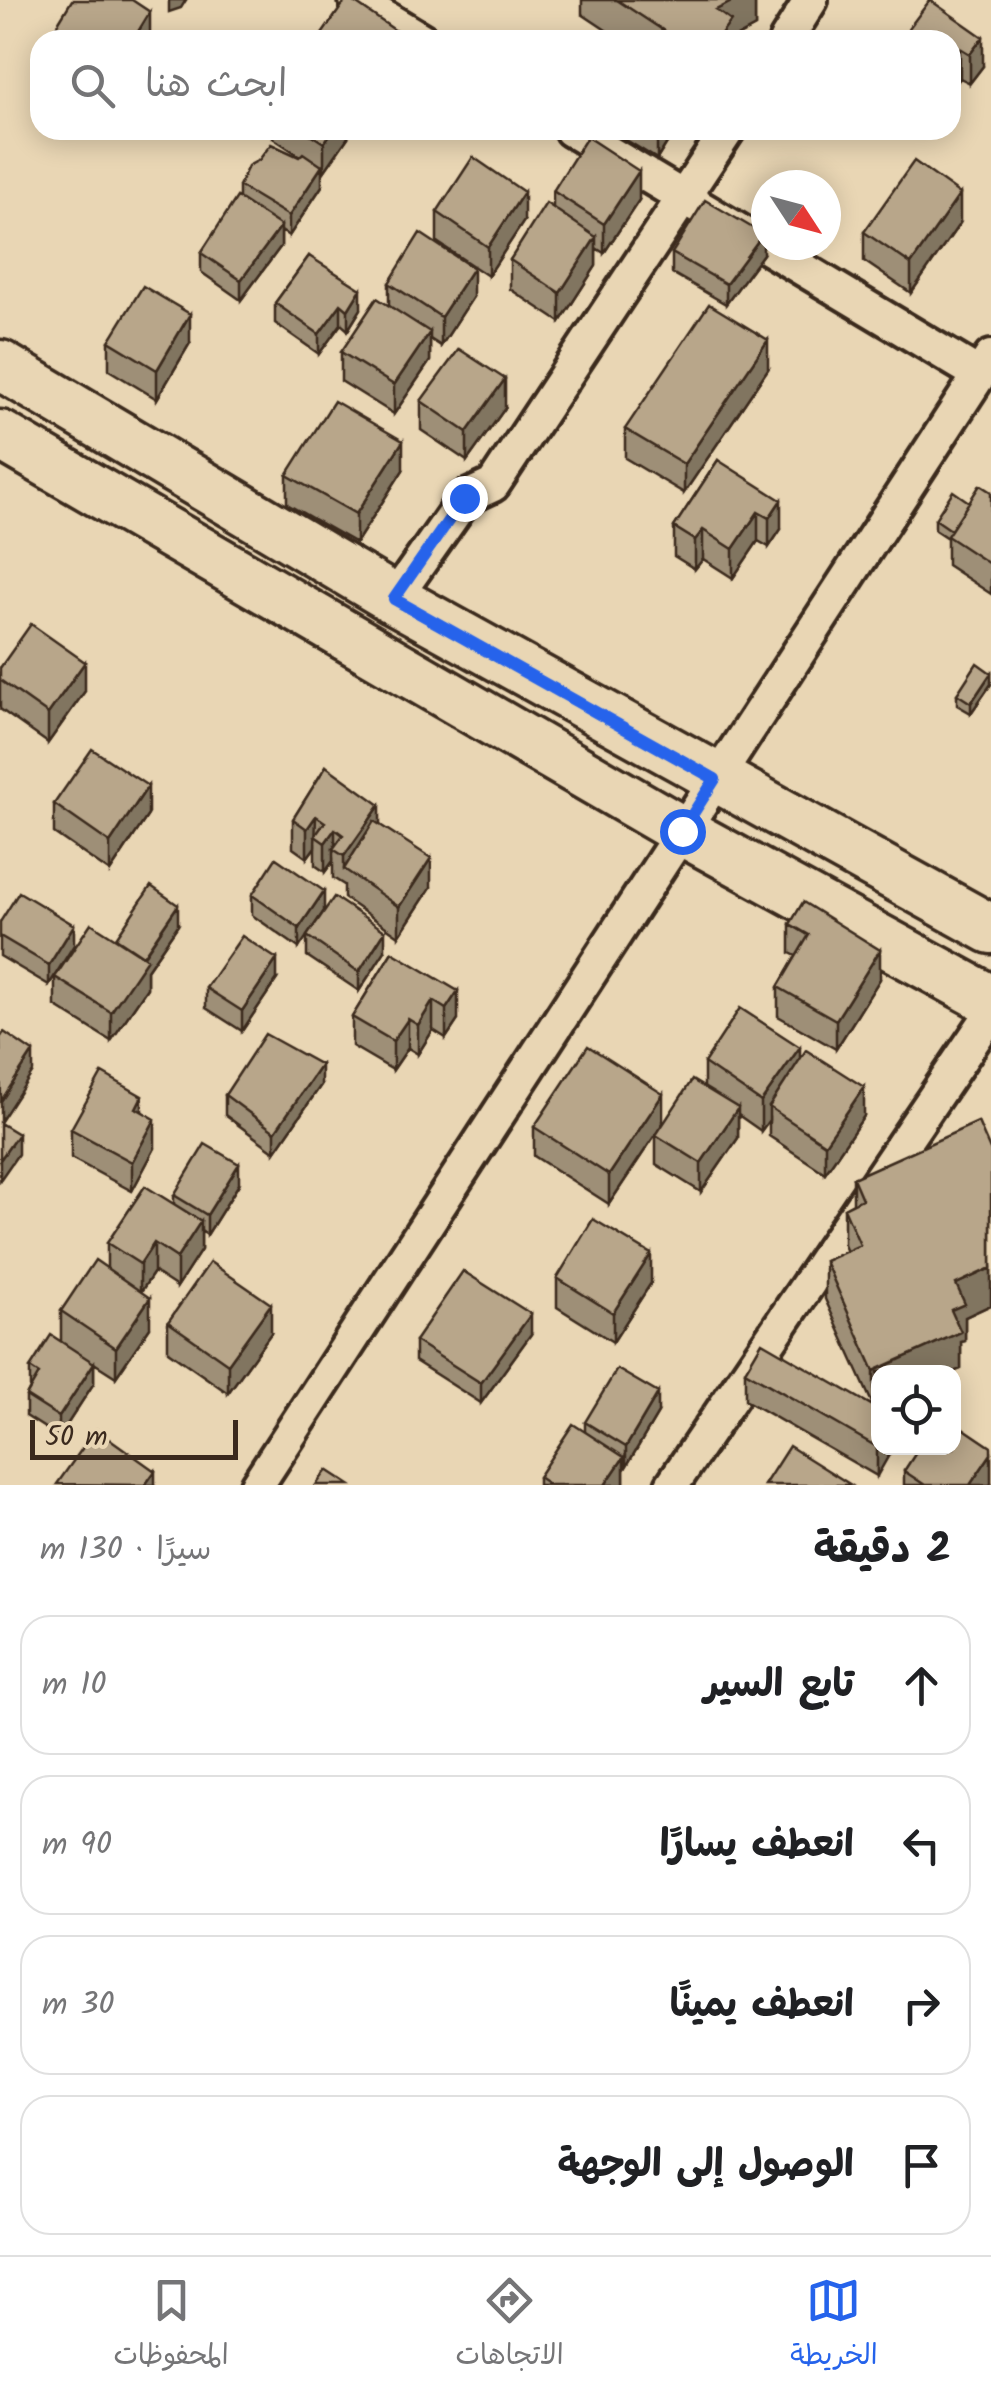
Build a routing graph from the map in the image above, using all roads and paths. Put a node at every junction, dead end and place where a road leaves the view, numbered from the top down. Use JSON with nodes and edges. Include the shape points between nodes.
{"nodes":[{"id":1,"x":356,"y":0,"type":"edge"},
{"id":2,"x":811,"y":0,"type":"edge"},
{"id":3,"x":406,"y":30,"type":"edge"},
{"id":4,"x":792,"y":30,"type":"edge"},
{"id":5,"x":588,"y":140,"type":"edge"},
{"id":6,"x":722,"y":140,"type":"edge"},
{"id":7,"x":684,"y":198,"type":"junction"},
{"id":8,"x":0,"y":366,"type":"edge"},
{"id":9,"x":985,"y":366,"type":"edge"},
{"id":10,"x":0,"y":436,"type":"edge"},
{"id":11,"x":394,"y":599,"type":"junction"},
{"id":12,"x":715,"y":779,"type":"junction"},
{"id":13,"x":682,"y":831,"type":"junction"},
{"id":14,"x":991,"y":929,"type":"edge"},
{"id":15,"x":991,"y":1000,"type":"edge"},
{"id":16,"x":991,"y":1014,"type":"edge"},
{"id":17,"x":257,"y":1485,"type":"edge"},
{"id":18,"x":672,"y":1485,"type":"edge"}],
"edges":[{"from":1,"to":3,"type":"street"},
{"from":2,"to":4,"type":"street"},
{"from":5,"to":7,"type":"street"},
{"from":6,"to":7,"type":"street"},
{"from":7,"to":9,"type":"street"},
{"from":7,"to":11,"type":"street","via":[[494,485],[464,498]]},
{"from":8,"to":11,"type":"street"},
{"from":9,"to":12,"type":"street"},
{"from":10,"to":13,"type":"street"},
{"from":11,"to":12,"type":"street"},
{"from":12,"to":13,"type":"street"},
{"from":12,"to":14,"type":"street"},
{"from":13,"to":15,"type":"street"},
{"from":13,"to":17,"type":"street"},
{"from":16,"to":18,"type":"street"}]}
